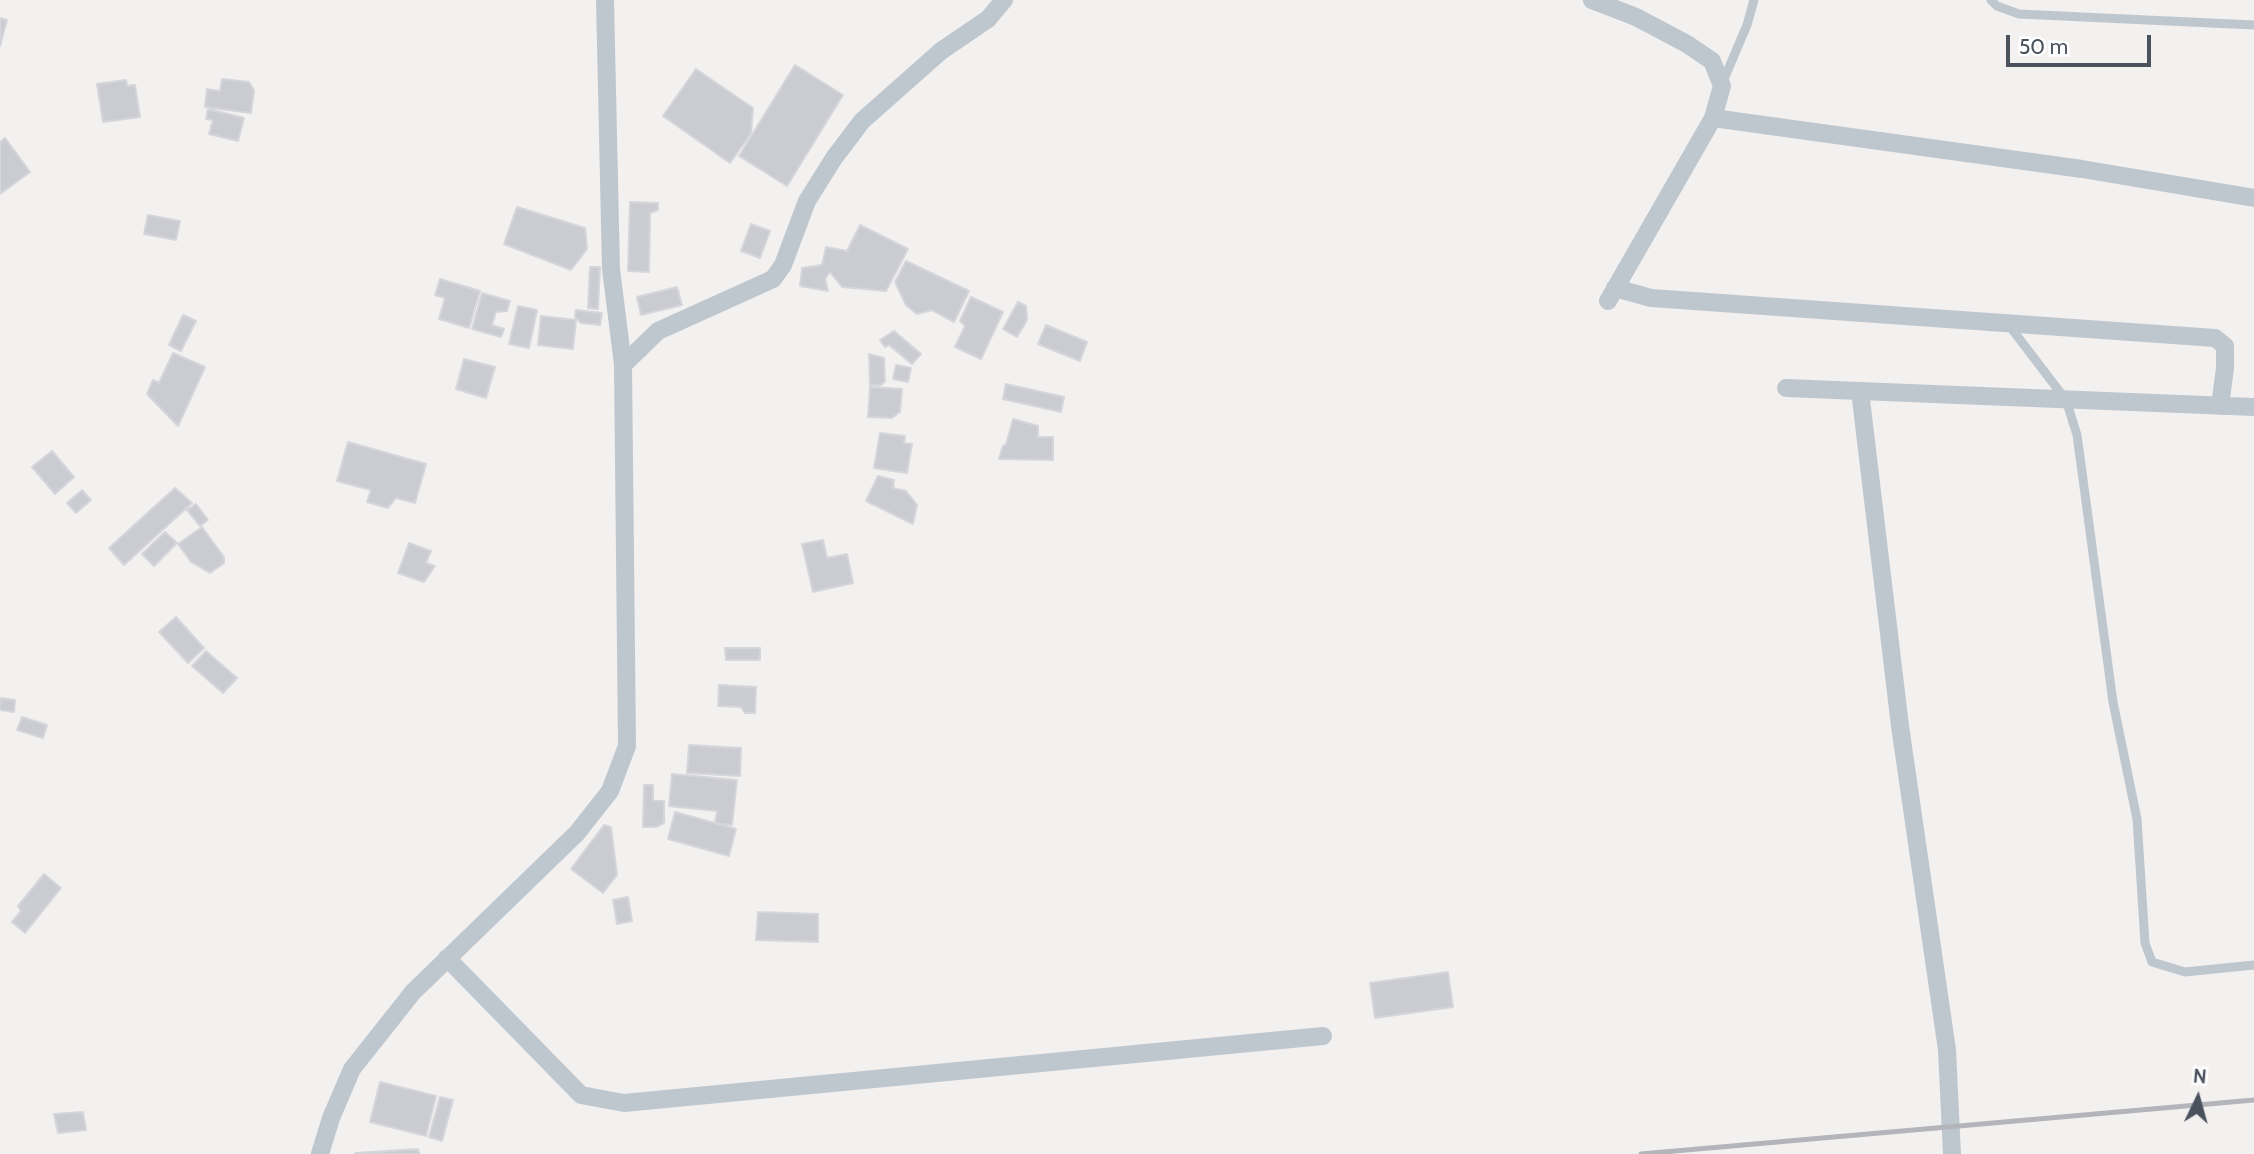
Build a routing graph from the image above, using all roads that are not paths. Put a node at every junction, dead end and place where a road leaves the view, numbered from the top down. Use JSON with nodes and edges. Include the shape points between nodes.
{"nodes":[{"id":1,"x":605,"y":0,"type":"edge"},
{"id":2,"x":1004,"y":0,"type":"edge"},
{"id":3,"x":1592,"y":0,"type":"edge"},
{"id":4,"x":1754,"y":0,"type":"edge"},
{"id":5,"x":1991,"y":0,"type":"edge"},
{"id":6,"x":2254,"y":25,"type":"edge"},
{"id":7,"x":1721,"y":86,"type":"junction"},
{"id":8,"x":1713,"y":118,"type":"junction"},
{"id":9,"x":2254,"y":198,"type":"edge"},
{"id":10,"x":2007,"y":322,"type":"junction"},
{"id":11,"x":623,"y":365,"type":"junction"},
{"id":12,"x":1786,"y":388,"type":"dead end"},
{"id":13,"x":1860,"y":391,"type":"junction"},
{"id":14,"x":2066,"y":400,"type":"junction"},
{"id":15,"x":2220,"y":406,"type":"junction"},
{"id":16,"x":2254,"y":407,"type":"edge"},
{"id":17,"x":447,"y":958,"type":"junction"},
{"id":18,"x":2254,"y":965,"type":"edge"},
{"id":19,"x":1324,"y":1036,"type":"dead end"},
{"id":20,"x":320,"y":1154,"type":"edge"},
{"id":21,"x":1952,"y":1154,"type":"edge"}],
"edges":[{"from":1,"to":11,"type":"street","via":[[611,269]]},
{"from":2,"to":11,"type":"street","via":[[988,19],[941,51],[862,121],[807,201],[783,265],[773,279],[658,331]]},
{"from":3,"to":7,"type":"street","via":[[1688,44],[1712,61]]},
{"from":4,"to":7,"type":"lane"},
{"from":5,"to":6,"type":"lane","via":[[2018,14]]},
{"from":7,"to":8,"type":"street"},
{"from":8,"to":9,"type":"street","via":[[2082,169]]},
{"from":8,"to":10,"type":"street","via":[[1612,295]]},
{"from":10,"to":14,"type":"lane"},
{"from":10,"to":15,"type":"street","via":[[2215,338],[2225,346]]},
{"from":11,"to":17,"type":"street","via":[[627,746],[610,791],[577,833]]},
{"from":12,"to":13,"type":"street"},
{"from":13,"to":14,"type":"street"},
{"from":13,"to":21,"type":"street","via":[[1900,726],[1947,1050]]},
{"from":14,"to":15,"type":"street"},
{"from":14,"to":18,"type":"lane","via":[[2077,435],[2113,702],[2137,819],[2145,943],[2152,962],[2185,972]]},
{"from":15,"to":16,"type":"street"},
{"from":17,"to":19,"type":"street","via":[[581,1095],[624,1103]]},
{"from":17,"to":20,"type":"street","via":[[412,992],[352,1069]]}]}
